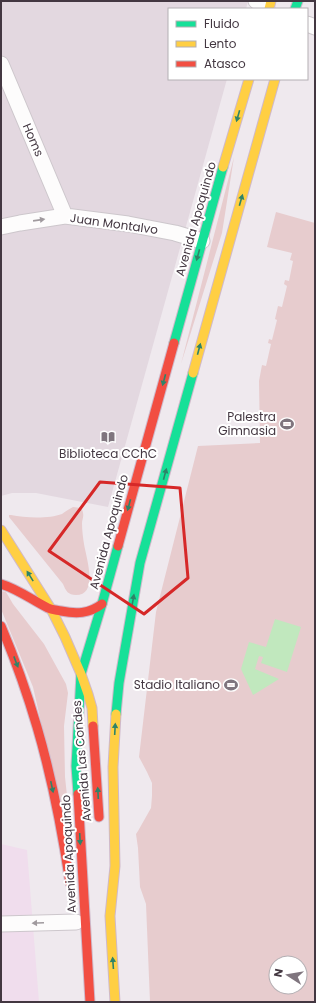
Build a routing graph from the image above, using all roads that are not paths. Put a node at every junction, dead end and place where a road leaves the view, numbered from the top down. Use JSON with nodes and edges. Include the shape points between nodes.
{"nodes":[{"id":1,"x":256,"y":1,"type":"edge"},
{"id":2,"x":266,"y":8,"type":"edge"},
{"id":3,"x":1,"y":64,"type":"edge"},
{"id":4,"x":249,"y":80,"type":"edge"},
{"id":5,"x":275,"y":80,"type":"edge"},
{"id":6,"x":65,"y":216,"type":"junction"},
{"id":7,"x":1,"y":227,"type":"edge"},
{"id":8,"x":202,"y":241,"type":"junction"},
{"id":9,"x":1,"y":530,"type":"edge"},
{"id":10,"x":1,"y":584,"type":"edge"},
{"id":11,"x":102,"y":604,"type":"junction"},
{"id":12,"x":51,"y":609,"type":"junction"},
{"id":13,"x":1,"y":626,"type":"edge"},
{"id":14,"x":81,"y":674,"type":"junction"},
{"id":15,"x":100,"y":824,"type":"dead end"},
{"id":16,"x":104,"y":876,"type":"dead end"},
{"id":17,"x":72,"y":892,"type":"dead end"},
{"id":18,"x":110,"y":916,"type":"junction"},
{"id":19,"x":75,"y":918,"type":"joint"},
{"id":20,"x":1,"y":924,"type":"edge"},
{"id":21,"x":89,"y":977,"type":"junction"},
{"id":22,"x":90,"y":1002,"type":"edge"},
{"id":23,"x":115,"y":1002,"type":"edge"}],
"edges":[{"from":1,"to":2,"type":"street"},
{"from":3,"to":6,"type":"street","name":"Homs"},
{"from":4,"to":8,"type":"main road","name":"Avenida Apoquindo","one_way":true},
{"from":18,"to":5,"type":"main road","one_way":true,"via":[[114,866],[115,720],[119,682],[139,570]]},
{"from":7,"to":6,"type":"street","name":"Juan Montalvo","one_way":true},
{"from":6,"to":8,"type":"street","name":"Juan Montalvo","via":[[128,224]]},
{"from":8,"to":11,"type":"main road","name":"Avenida Apoquindo","one_way":true},
{"from":12,"to":9,"type":"main road","name":"Avenida Las Condes","one_way":true},
{"from":10,"to":12,"type":"main road"},
{"from":11,"to":12,"type":"main road","via":[[82,613]]},
{"from":11,"to":14,"type":"main road","name":"Avenida Apoquindo"},
{"from":12,"to":14,"type":"main road","name":"Avenida Las Condes"},
{"from":13,"to":17,"type":"main road","one_way":true,"via":[[21,676],[40,737],[59,819]]},
{"from":15,"to":14,"type":"main road","name":"Avenida Las Condes","one_way":true,"via":[[92,708]]},
{"from":14,"to":21,"type":"main road","name":"Avenida Apoquindo","one_way":true,"via":[[76,766]]},
{"from":16,"to":18,"type":"main road"},
{"from":23,"to":18,"type":"main road","one_way":true},
{"from":19,"to":20,"type":"street","one_way":true},
{"from":19,"to":21,"type":"main road"},
{"from":21,"to":22,"type":"main road","name":"Avenida Apoquindo"}]}
